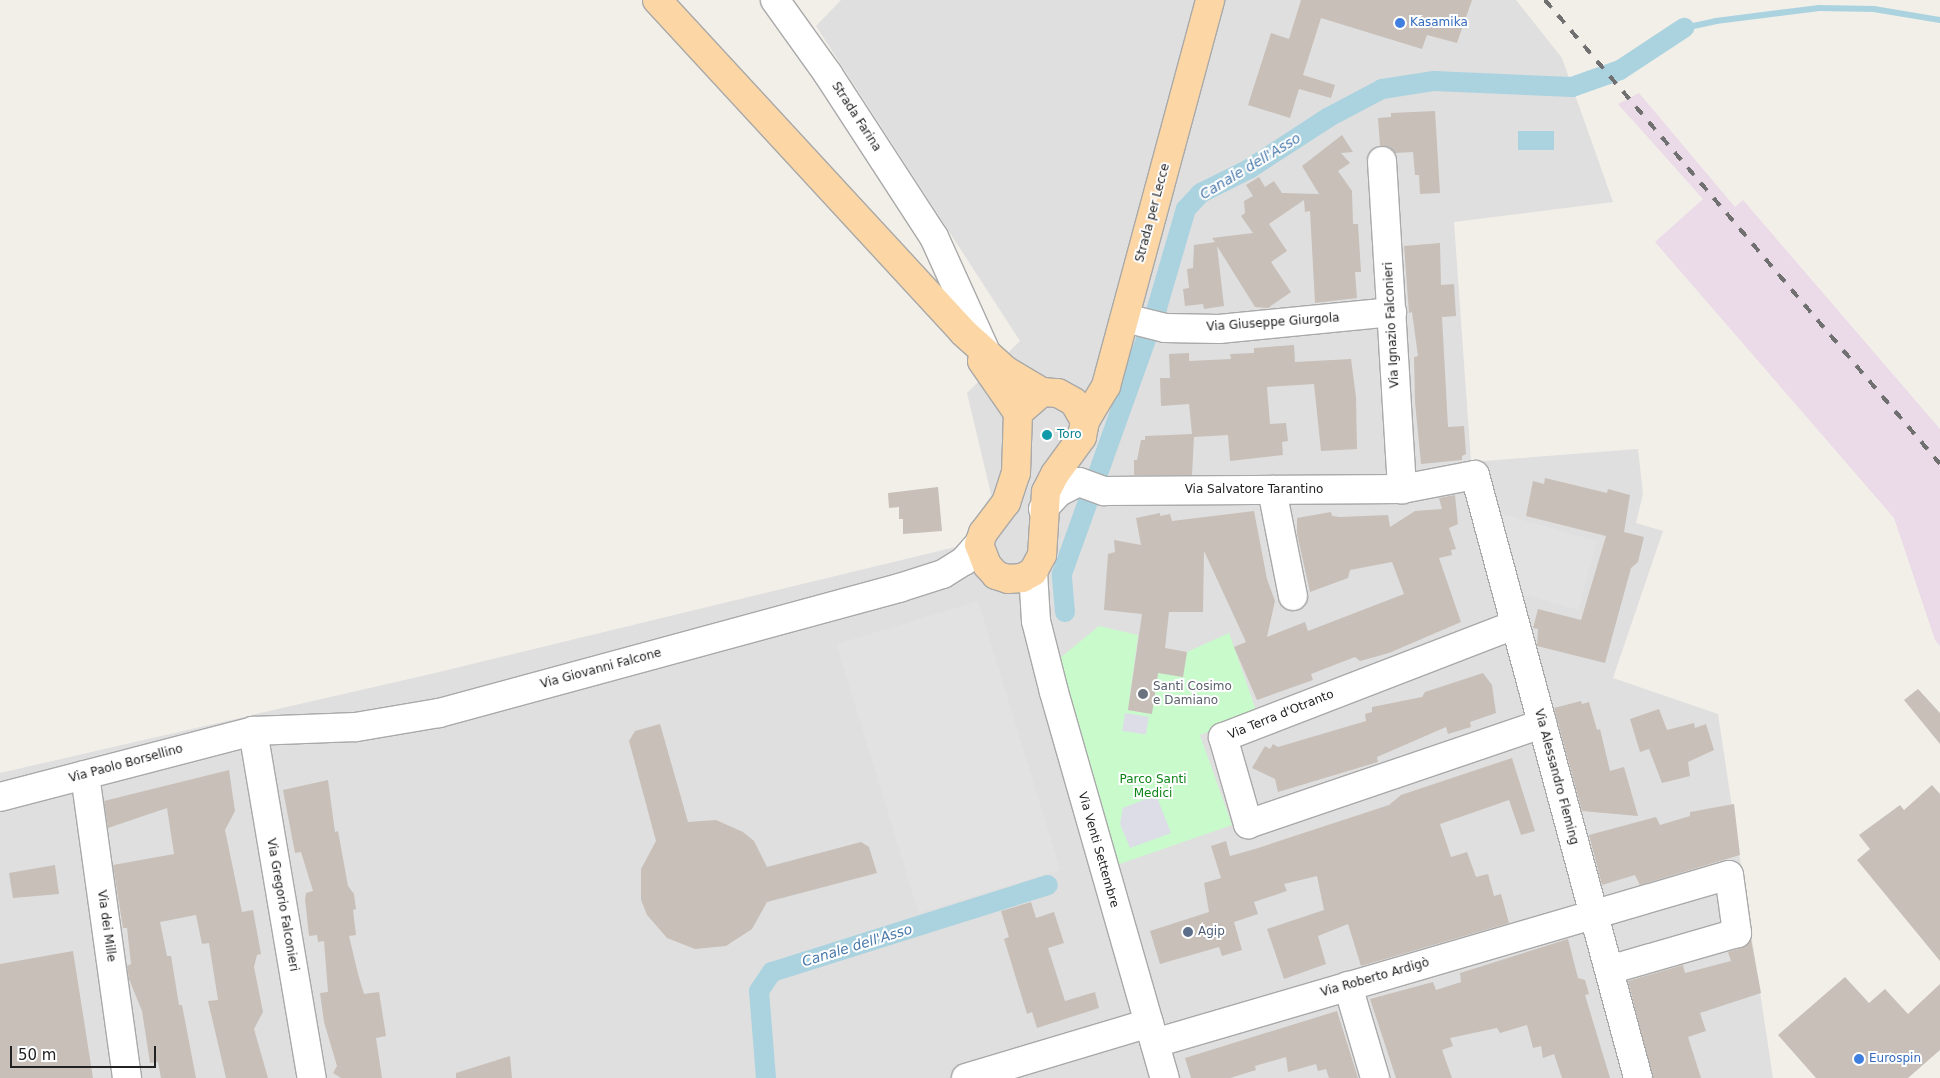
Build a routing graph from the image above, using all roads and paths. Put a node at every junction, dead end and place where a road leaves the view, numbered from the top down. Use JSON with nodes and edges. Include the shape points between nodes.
{"nodes":[{"id":1,"x":657,"y":0,"type":"edge"},
{"id":2,"x":775,"y":0,"type":"edge"},
{"id":3,"x":1210,"y":0,"type":"edge"},
{"id":4,"x":1382,"y":161,"type":"dead end"},
{"id":5,"x":934,"y":237,"type":"junction"},
{"id":6,"x":916,"y":279,"type":"junction"},
{"id":7,"x":1392,"y":312,"type":"junction"},
{"id":8,"x":1143,"y":322,"type":"junction"},
{"id":9,"x":963,"y":332,"type":"junction"},
{"id":10,"x":1114,"y":351,"type":"junction"},
{"id":11,"x":986,"y":352,"type":"junction"},
{"id":12,"x":1050,"y":392,"type":"junction"},
{"id":13,"x":1018,"y":413,"type":"junction"},
{"id":14,"x":1085,"y":420,"type":"junction"},
{"id":15,"x":1475,"y":475,"type":"joint"},
{"id":16,"x":1402,"y":489,"type":"junction"},
{"id":17,"x":1272,"y":490,"type":"junction"},
{"id":18,"x":1043,"y":509,"type":"junction"},
{"id":19,"x":980,"y":544,"type":"junction"},
{"id":20,"x":943,"y":574,"type":"junction"},
{"id":21,"x":1012,"y":576,"type":"junction"},
{"id":22,"x":1293,"y":596,"type":"dead end"},
{"id":23,"x":1514,"y":625,"type":"junction"},
{"id":24,"x":1542,"y":724,"type":"junction"},
{"id":25,"x":253,"y":731,"type":"junction"},
{"id":26,"x":85,"y":775,"type":"junction"},
{"id":27,"x":0,"y":797,"type":"edge"},
{"id":28,"x":1594,"y":914,"type":"junction"},
{"id":29,"x":1609,"y":970,"type":"junction"},
{"id":30,"x":1348,"y":986,"type":"junction"},
{"id":31,"x":1152,"y":1033,"type":"junction"},
{"id":32,"x":127,"y":1078,"type":"edge"},
{"id":33,"x":312,"y":1078,"type":"edge"},
{"id":34,"x":966,"y":1078,"type":"edge"},
{"id":35,"x":1165,"y":1078,"type":"edge"},
{"id":36,"x":1375,"y":1078,"type":"edge"},
{"id":37,"x":1638,"y":1078,"type":"edge"}],
"edges":[{"from":1,"to":6,"type":"main road"},
{"from":2,"to":5,"type":"street","name":"Strada Farina","via":[[828,74]]},
{"from":3,"to":8,"type":"main road","name":"Strada per Lecce"},
{"from":4,"to":7,"type":"street","name":"Via Ignazio Falconieri"},
{"from":5,"to":6,"type":"street","via":[[927,263]]},
{"from":5,"to":11,"type":"street","name":"Strada Farina"},
{"from":6,"to":9,"type":"main road"},
{"from":7,"to":8,"type":"street","name":"Via Giuseppe Giurgola","via":[[1219,328]]},
{"from":7,"to":16,"type":"street","name":"Via Ignazio Falconieri"},
{"from":8,"to":10,"type":"main road","name":"Strada per Lecce"},
{"from":9,"to":11,"type":"main road"},
{"from":9,"to":13,"type":"main road"},
{"from":10,"to":12,"type":"main road","via":[[1091,378]]},
{"from":10,"to":14,"type":"main road","name":"Strada per Lecce","via":[[1106,386]]},
{"from":11,"to":12,"type":"main road","via":[[1005,370]]},
{"from":12,"to":13,"type":"main road"},
{"from":12,"to":14,"type":"main road","via":[[1074,402]]},
{"from":13,"to":19,"type":"main road","via":[[1016,473],[1006,503],[983,533]]},
{"from":14,"to":18,"type":"main road","name":"Strada per Lecce","via":[[1082,437],[1046,492]]},
{"from":15,"to":16,"type":"street","name":"Via Salvatore Tarantino"},
{"from":15,"to":23,"type":"street","name":"Via Alessandro Fleming"},
{"from":16,"to":17,"type":"street","name":"Via Salvatore Tarantino"},
{"from":17,"to":18,"type":"street","name":"Via Salvatore Tarantino","via":[[1092,487],[1059,492]]},
{"from":17,"to":22,"type":"street"},
{"from":18,"to":21,"type":"main road","name":"Strada per Lecce","via":[[1042,555]]},
{"from":19,"to":20,"type":"street","name":"Via Giovanni Falcone","via":[[964,561]]},
{"from":19,"to":21,"type":"main road","via":[[982,557]]},
{"from":20,"to":21,"type":"street","name":"Via Giovanni Falcone"},
{"from":20,"to":25,"type":"street","name":"Via Giovanni Falcone","via":[[439,713],[356,728]]},
{"from":21,"to":31,"type":"street","name":"Via Venti Settembre","via":[[1036,621]]},
{"from":23,"to":24,"type":"street","name":"Via Alessandro Fleming"},
{"from":23,"to":24,"type":"street","name":"Via Terra d'Otranto","via":[[1223,737],[1248,824]]},
{"from":24,"to":28,"type":"street","name":"Via Alessandro Fleming"},
{"from":25,"to":26,"type":"street","name":"Via Paolo Borsellino"},
{"from":25,"to":33,"type":"street","name":"Via Gregorio Falconieri"},
{"from":26,"to":27,"type":"street","name":"Via Paolo Borsellino"},
{"from":26,"to":32,"type":"street","name":"Via dei Mille"},
{"from":28,"to":29,"type":"street","name":"Via Alessandro Fleming"},
{"from":28,"to":29,"type":"street","name":"Via Roberto Ardigò","via":[[1729,875],[1737,933]]},
{"from":28,"to":30,"type":"street","name":"Via Roberto Ardigò"},
{"from":29,"to":37,"type":"street","name":"Via Alessandro Fleming"},
{"from":30,"to":31,"type":"street","name":"Via Roberto Ardigò"},
{"from":30,"to":36,"type":"street"},
{"from":31,"to":34,"type":"street","name":"Via Roberto Ardigò"},
{"from":31,"to":35,"type":"street","name":"Via Venti Settembre"}]}
